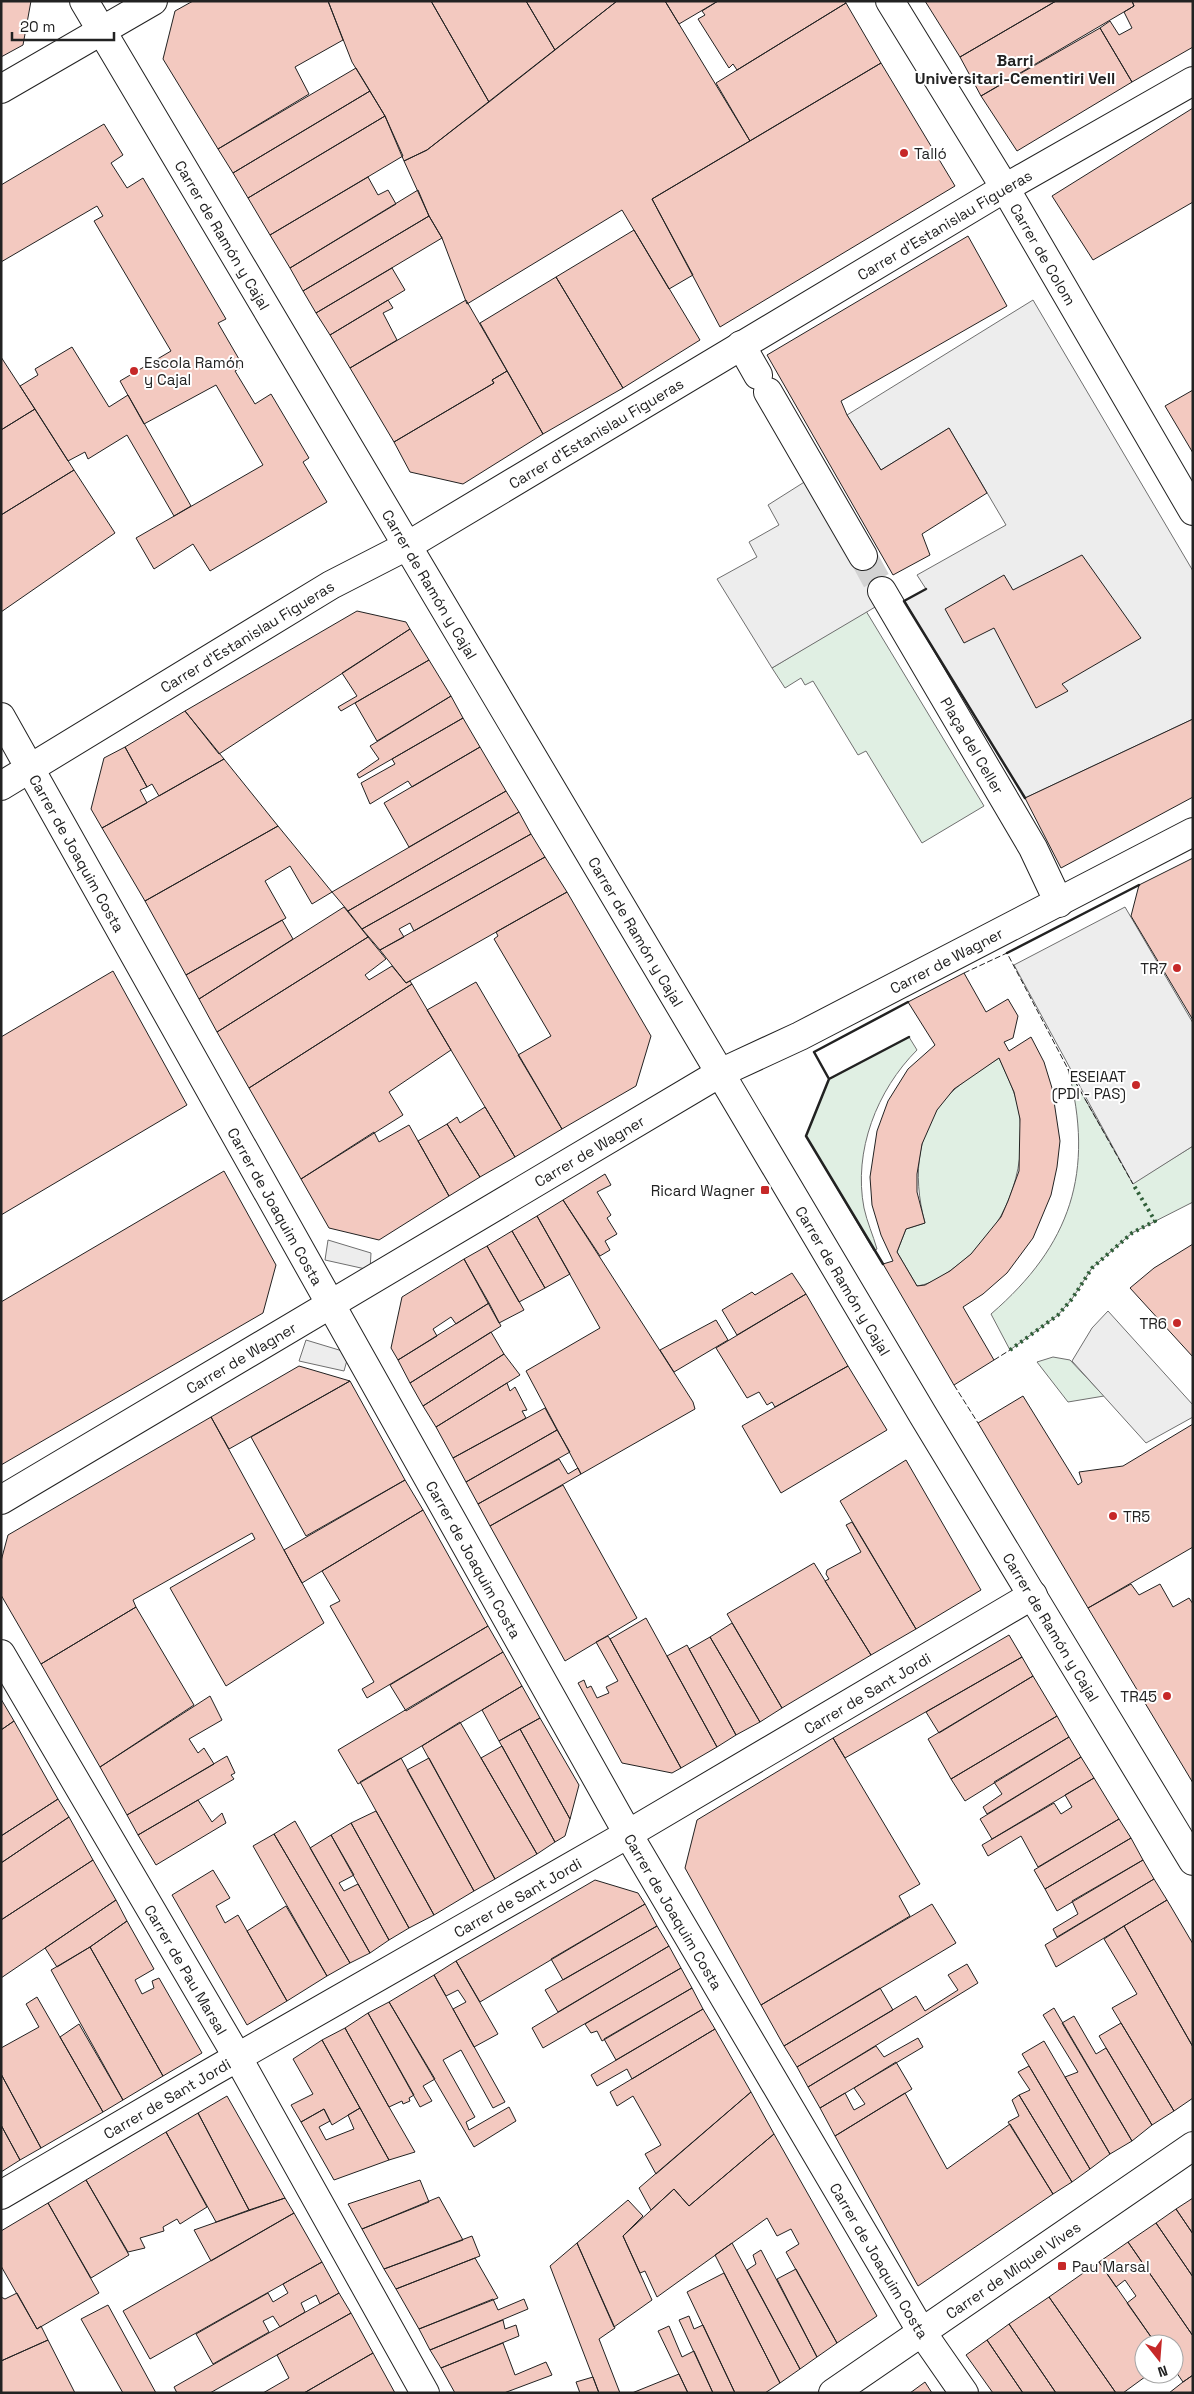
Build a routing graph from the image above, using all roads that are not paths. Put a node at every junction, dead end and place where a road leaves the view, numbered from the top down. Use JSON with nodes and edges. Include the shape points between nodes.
{"nodes":[{"id":1,"x":84,"y":1,"type":"edge"},
{"id":2,"x":153,"y":1,"type":"edge"},
{"id":3,"x":890,"y":1,"type":"edge"},
{"id":4,"x":102,"y":31,"type":"junction"},
{"id":5,"x":1193,"y":81,"type":"edge"},
{"id":6,"x":1,"y":88,"type":"edge"},
{"id":7,"x":1005,"y":188,"type":"junction"},
{"id":8,"x":741,"y":345,"type":"junction"},
{"id":9,"x":1193,"y":510,"type":"edge"},
{"id":10,"x":407,"y":546,"type":"junction"},
{"id":11,"x":863,"y":556,"type":"tunnel mouth"},
{"id":12,"x":882,"y":591,"type":"tunnel mouth"},
{"id":13,"x":1,"y":718,"type":"edge"},
{"id":14,"x":31,"y":768,"type":"junction"},
{"id":15,"x":1,"y":786,"type":"edge"},
{"id":16,"x":1193,"y":832,"type":"edge"},
{"id":17,"x":1059,"y":903,"type":"junction"},
{"id":18,"x":720,"y":1073,"type":"junction"},
{"id":19,"x":332,"y":1305,"type":"junction"},
{"id":20,"x":1,"y":1500,"type":"edge"},
{"id":21,"x":1033,"y":1595,"type":"junction"},
{"id":22,"x":1,"y":1654,"type":"edge"},
{"id":23,"x":628,"y":1834,"type":"junction"},
{"id":24,"x":1193,"y":1862,"type":"edge"},
{"id":25,"x":238,"y":2058,"type":"junction"},
{"id":26,"x":1193,"y":2146,"type":"edge"},
{"id":27,"x":1,"y":2195,"type":"edge"},
{"id":28,"x":921,"y":2331,"type":"junction"},
{"id":29,"x":425,"y":2393,"type":"edge"},
{"id":30,"x":833,"y":2393,"type":"edge"},
{"id":31,"x":964,"y":2393,"type":"edge"}],
"edges":[{"from":1,"to":4,"type":"street","name":"Carrer de Ramón y Cajal"},
{"from":2,"to":4,"type":"street"},
{"from":3,"to":7,"type":"street","name":"Carrer de Colom"},
{"from":4,"to":6,"type":"street"},
{"from":4,"to":10,"type":"street","name":"Carrer de Ramón y Cajal"},
{"from":5,"to":7,"type":"street","name":"Carrer d'Estanislau Figueras"},
{"from":7,"to":8,"type":"street","name":"Carrer d'Estanislau Figueras"},
{"from":7,"to":9,"type":"street","name":"Carrer de Colom"},
{"from":8,"to":10,"type":"street","name":"Carrer d'Estanislau Figueras"},
{"from":8,"to":11,"type":"street"},
{"from":10,"to":14,"type":"street","name":"Carrer d'Estanislau Figueras","via":[[331,584]]},
{"from":10,"to":18,"type":"street","name":"Carrer de Ramón y Cajal"},
{"from":12,"to":17,"type":"street","name":"Plaça del Celler","via":[[1033,848]]},
{"from":13,"to":14,"type":"street","name":"Carrer de Joaquim Costa"},
{"from":14,"to":15,"type":"street","name":"Carrer d'Estanislau Figueras"},
{"from":14,"to":19,"type":"street","name":"Carrer de Joaquim Costa"},
{"from":16,"to":17,"type":"street","name":"Carrer de Wagner"},
{"from":17,"to":18,"type":"street","name":"Carrer de Wagner","via":[[800,1036]]},
{"from":18,"to":19,"type":"street","name":"Carrer de Wagner"},
{"from":18,"to":21,"type":"street","name":"Carrer de Ramón y Cajal"},
{"from":19,"to":20,"type":"street","name":"Carrer de Wagner"},
{"from":19,"to":23,"type":"street","name":"Carrer de Joaquim Costa"},
{"from":21,"to":23,"type":"street","name":"Carrer de Sant Jordi"},
{"from":21,"to":24,"type":"street","name":"Carrer de Ramón y Cajal"},
{"from":22,"to":25,"type":"street","name":"Carrer de Pau Marsal"},
{"from":23,"to":25,"type":"street","name":"Carrer de Sant Jordi"},
{"from":23,"to":28,"type":"street","name":"Carrer de Joaquim Costa"},
{"from":25,"to":27,"type":"street","name":"Carrer de Sant Jordi"},
{"from":25,"to":29,"type":"street","name":"Carrer de Pau Marsal"},
{"from":26,"to":28,"type":"street","name":"Carrer de Miquel Vives"},
{"from":28,"to":30,"type":"street","name":"Carrer de Miquel Vives"},
{"from":28,"to":31,"type":"street","name":"Carrer de Joaquim Costa"}]}
